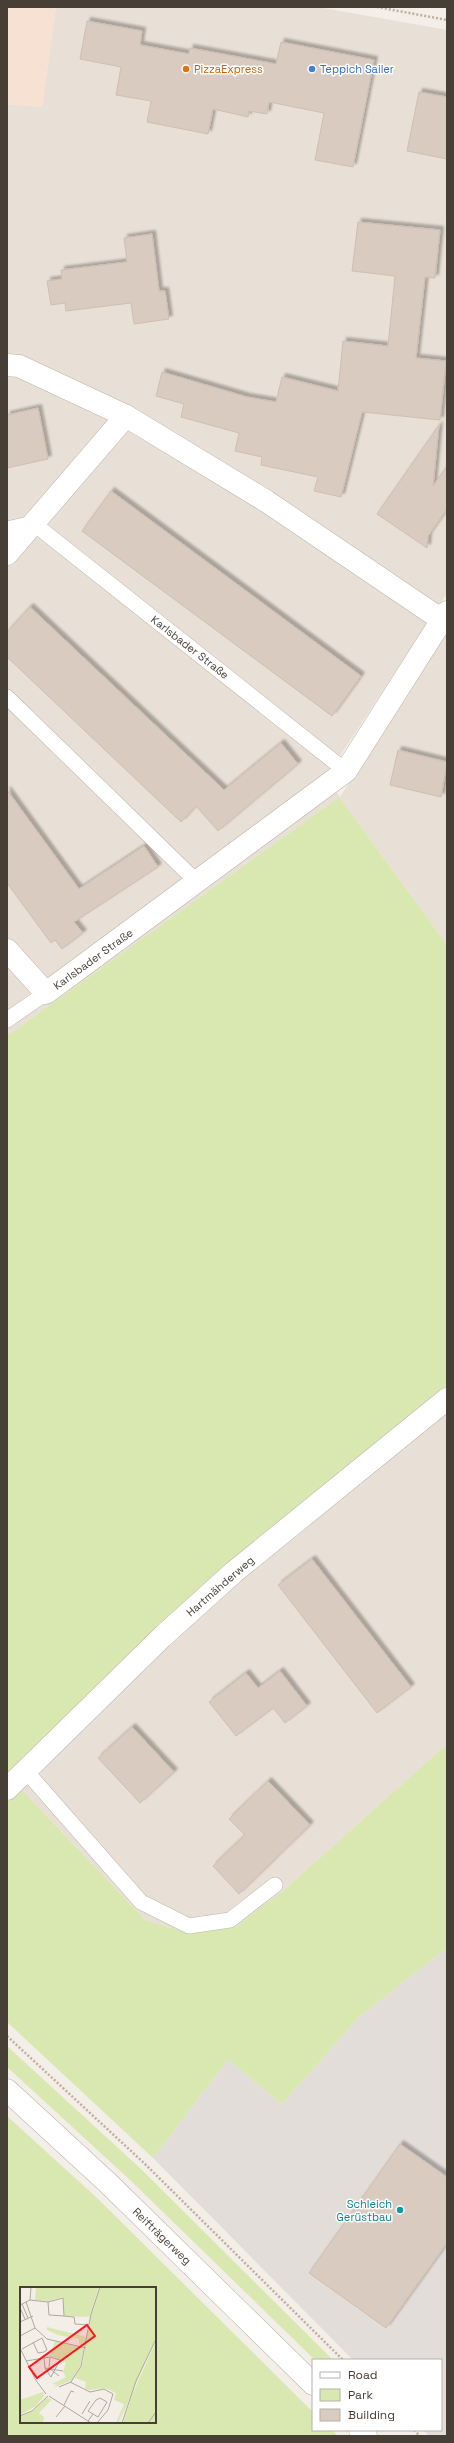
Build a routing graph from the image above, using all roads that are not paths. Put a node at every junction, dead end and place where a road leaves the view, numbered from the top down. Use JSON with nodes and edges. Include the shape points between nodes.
{"nodes":[{"id":1,"x":7,"y":365,"type":"edge"},
{"id":2,"x":126,"y":416,"type":"junction"},
{"id":3,"x":33,"y":523,"type":"junction"},
{"id":4,"x":7,"y":529,"type":"edge"},
{"id":5,"x":7,"y":554,"type":"edge"},
{"id":6,"x":445,"y":616,"type":"edge"},
{"id":7,"x":7,"y":697,"type":"edge"},
{"id":8,"x":346,"y":771,"type":"junction"},
{"id":9,"x":197,"y":882,"type":"junction"},
{"id":10,"x":7,"y":950,"type":"edge"},
{"id":11,"x":46,"y":992,"type":"junction"},
{"id":12,"x":7,"y":1020,"type":"edge"},
{"id":13,"x":447,"y":1399,"type":"edge"},
{"id":14,"x":25,"y":1770,"type":"junction"},
{"id":15,"x":7,"y":1789,"type":"edge"},
{"id":16,"x":274,"y":1885,"type":"dead end"},
{"id":17,"x":7,"y":2090,"type":"edge"},
{"id":18,"x":312,"y":2383,"type":"edge"}],
"edges":[{"from":1,"to":2,"type":"street","name":"Karlsbader Straße","via":[[19,366]]},
{"from":2,"to":3,"type":"street"},
{"from":2,"to":6,"type":"street","name":"Karlsbader Straße","via":[[266,501]]},
{"from":3,"to":4,"type":"lane"},
{"from":3,"to":5,"type":"street"},
{"from":3,"to":8,"type":"lane","name":"Karlsbader Straße"},
{"from":6,"to":8,"type":"street","name":"Karlsbader Straße"},
{"from":7,"to":9,"type":"lane"},
{"from":8,"to":9,"type":"street","name":"Karlsbader Straße"},
{"from":9,"to":11,"type":"street","name":"Karlsbader Straße"},
{"from":10,"to":11,"type":"street","name":"Karlsbader Straße"},
{"from":11,"to":12,"type":"lane","name":"Karlsbader Straße"},
{"from":13,"to":14,"type":"street","name":"Hartmähderweg","via":[[234,1572],[162,1637]]},
{"from":14,"to":15,"type":"street","name":"Hartmähderweg"},
{"from":14,"to":16,"type":"lane","via":[[141,1902],[189,1926],[230,1920]]},
{"from":17,"to":18,"type":"street","name":"Reifträgerweg","via":[[109,2184]]}]}
